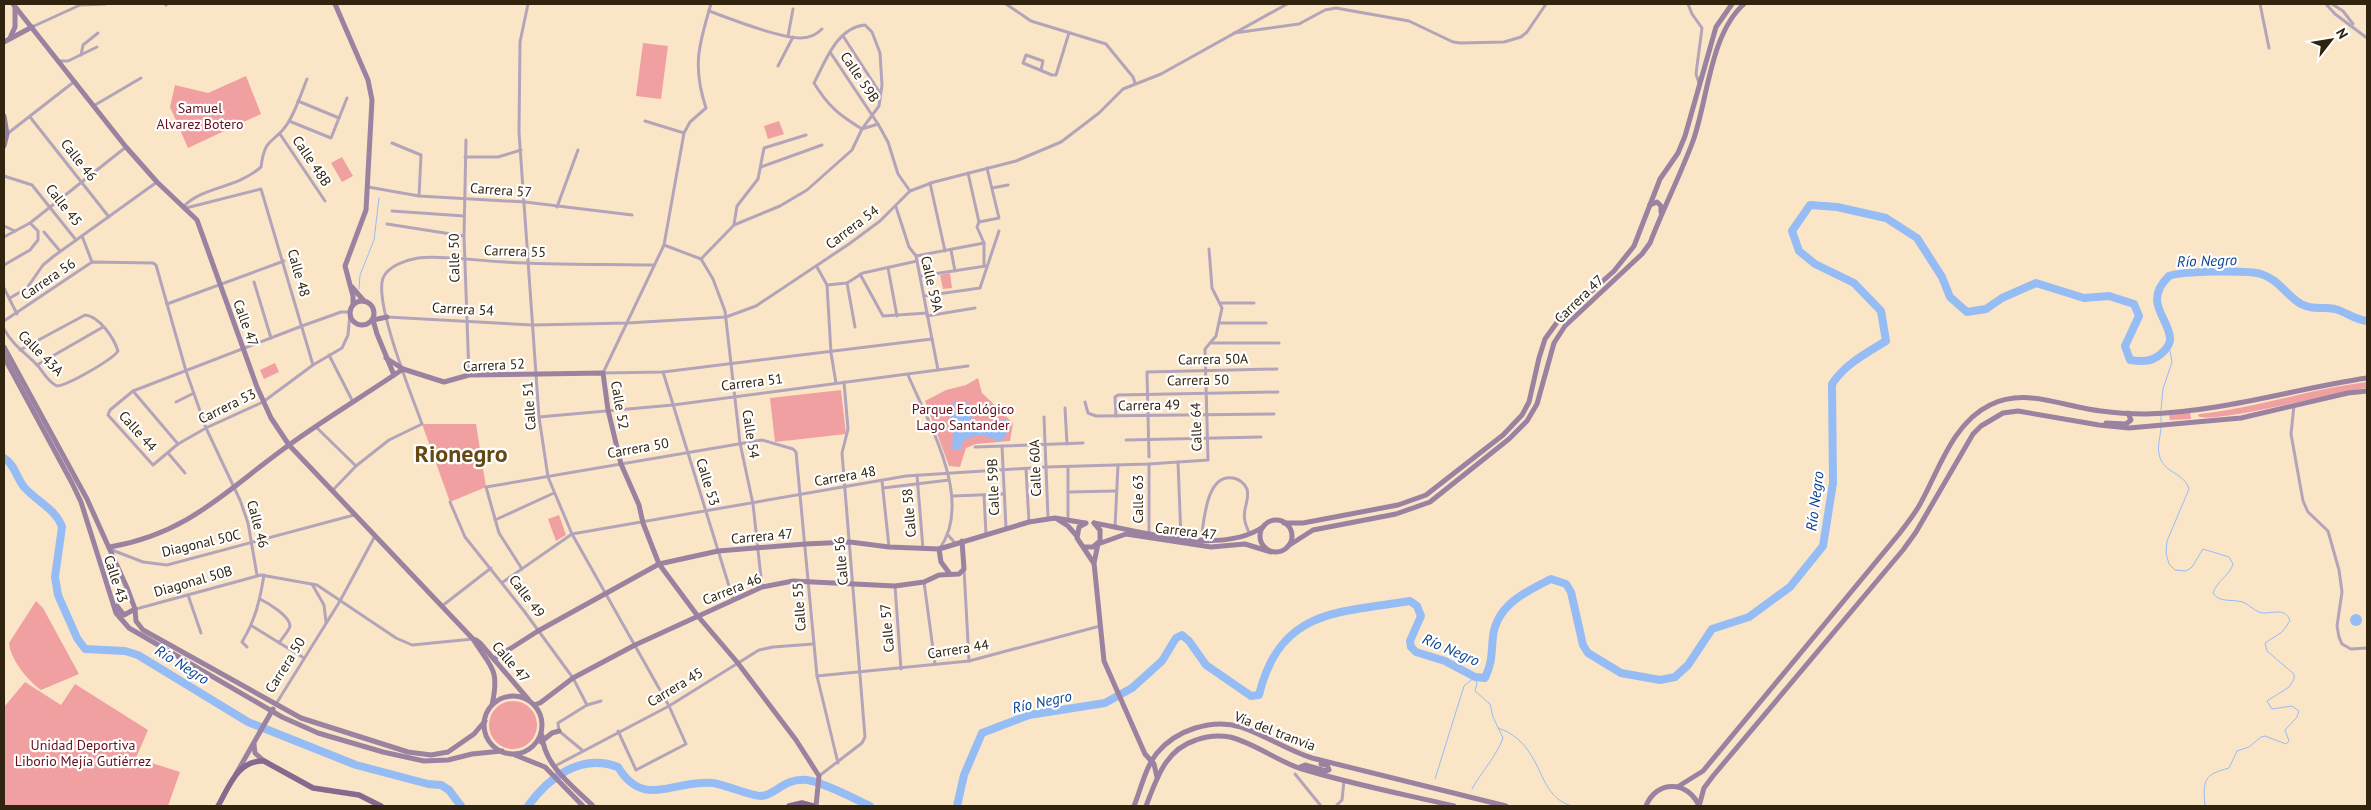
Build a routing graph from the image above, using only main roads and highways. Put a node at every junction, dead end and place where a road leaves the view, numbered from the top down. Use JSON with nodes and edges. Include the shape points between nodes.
{"nodes":[{"id":1,"x":813,"y":805,"type":"edge"},
{"id":2,"x":218,"y":806,"type":"edge"},
{"id":3,"x":379,"y":806,"type":"edge"},
{"id":4,"x":789,"y":806,"type":"edge"}],
"edges":[{"from":1,"to":4,"type":"main road","via":[[797,803]]},
{"from":2,"to":3,"type":"main road","name":"Carrera 50","via":[[236,774],[250,762],[264,761],[313,788],[359,795]]}]}
